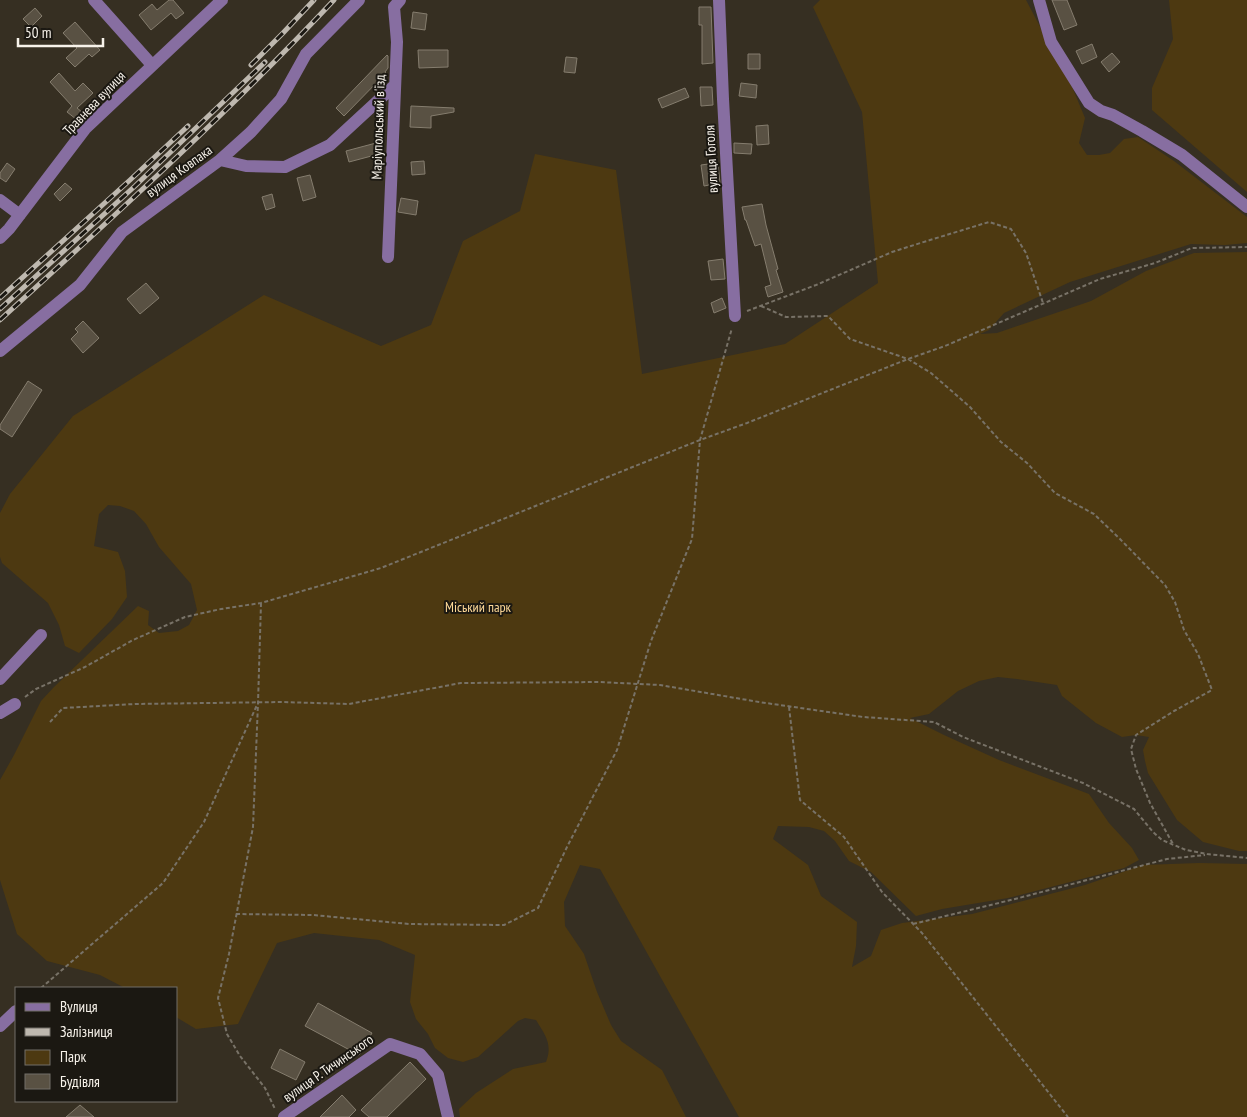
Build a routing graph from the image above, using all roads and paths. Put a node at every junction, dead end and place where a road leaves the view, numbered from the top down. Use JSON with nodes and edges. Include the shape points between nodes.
{"nodes":[{"id":1,"x":94,"y":0,"type":"edge"},
{"id":2,"x":222,"y":0,"type":"edge"},
{"id":3,"x":359,"y":0,"type":"edge"},
{"id":4,"x":400,"y":0,"type":"edge"},
{"id":5,"x":719,"y":0,"type":"edge"},
{"id":6,"x":1039,"y":0,"type":"edge"},
{"id":7,"x":152,"y":65,"type":"junction"},
{"id":8,"x":395,"y":85,"type":"junction"},
{"id":9,"x":220,"y":160,"type":"junction"},
{"id":10,"x":0,"y":200,"type":"edge"},
{"id":11,"x":1247,"y":207,"type":"edge"},
{"id":12,"x":20,"y":216,"type":"junction"},
{"id":13,"x":0,"y":238,"type":"edge"},
{"id":14,"x":1247,"y":247,"type":"edge"},
{"id":15,"x":388,"y":257,"type":"dead end"},
{"id":16,"x":1043,"y":303,"type":"junction"},
{"id":17,"x":760,"y":306,"type":"junction"},
{"id":18,"x":735,"y":316,"type":"junction"},
{"id":19,"x":0,"y":351,"type":"edge"},
{"id":20,"x":908,"y":359,"type":"junction"},
{"id":21,"x":700,"y":440,"type":"junction"},
{"id":22,"x":261,"y":603,"type":"junction"},
{"id":23,"x":41,"y":635,"type":"dead end"},
{"id":24,"x":0,"y":678,"type":"edge"},
{"id":25,"x":638,"y":684,"type":"junction"},
{"id":26,"x":258,"y":702,"type":"junction"},
{"id":27,"x":15,"y":704,"type":"joint"},
{"id":28,"x":789,"y":706,"type":"junction"},
{"id":29,"x":0,"y":714,"type":"edge"},
{"id":30,"x":50,"y":722,"type":"dead end"},
{"id":31,"x":1173,"y":844,"type":"junction"},
{"id":32,"x":1207,"y":854,"type":"junction"},
{"id":33,"x":1246,"y":859,"type":"edge"},
{"id":34,"x":236,"y":914,"type":"junction"},
{"id":35,"x":913,"y":924,"type":"junction"},
{"id":36,"x":42,"y":987,"type":"edge"},
{"id":37,"x":15,"y":1012,"type":"edge"},
{"id":38,"x":0,"y":1026,"type":"edge"},
{"id":39,"x":280,"y":1113,"type":"edge"},
{"id":40,"x":448,"y":1117,"type":"edge"},
{"id":41,"x":1068,"y":1117,"type":"edge"}],
"edges":[{"from":1,"to":7,"type":"street"},
{"from":2,"to":7,"type":"street","name":"Травнева вулиця"},
{"from":3,"to":9,"type":"street","name":"вулиця Ковпака","via":[[306,54],[281,99],[267,116]]},
{"from":4,"to":8,"type":"street","name":"Маріупольський в'їзд","via":[[394,7],[397,42]]},
{"from":5,"to":18,"type":"street","name":"вулиця Гоголя"},
{"from":6,"to":11,"type":"street","via":[[1051,42],[1089,104],[1142,130],[1182,155]]},
{"from":7,"to":12,"type":"street","name":"Травнева вулиця","via":[[85,129]]},
{"from":8,"to":9,"type":"street","via":[[330,145],[286,167],[246,166]]},
{"from":8,"to":15,"type":"street","name":"Маріупольський в'їзд"},
{"from":9,"to":19,"type":"street","name":"вулиця Ковпака","via":[[122,232],[80,285]]},
{"from":10,"to":12,"type":"street"},
{"from":12,"to":13,"type":"street","name":"Травнева вулиця"},
{"from":14,"to":16,"type":"path","via":[[1192,248],[1156,263],[1100,279]]},
{"from":16,"to":17,"type":"path","via":[[1026,253],[1011,229],[989,222],[892,252]]},
{"from":16,"to":20,"type":"path"},
{"from":17,"to":18,"type":"path"},
{"from":17,"to":20,"type":"path","via":[[786,317],[828,316],[850,339]]},
{"from":18,"to":21,"type":"path"},
{"from":20,"to":21,"type":"path"},
{"from":20,"to":31,"type":"path","via":[[931,373],[970,407],[1001,442],[1027,463],[1055,493],[1094,514],[1165,585],[1175,602],[1184,630],[1198,654],[1212,690],[1136,735],[1131,749],[1150,803]]},
{"from":21,"to":22,"type":"path","via":[[381,568]]},
{"from":21,"to":25,"type":"path","via":[[692,539],[651,640]]},
{"from":22,"to":26,"type":"path"},
{"from":22,"to":27,"type":"path","via":[[185,617],[36,689]]},
{"from":23,"to":24,"type":"street"},
{"from":25,"to":26,"type":"path","via":[[461,684],[349,704]]},
{"from":25,"to":28,"type":"path"},
{"from":25,"to":34,"type":"path","via":[[617,750],[538,908],[504,925],[408,924],[313,915]]},
{"from":26,"to":30,"type":"path","via":[[63,708]]},
{"from":26,"to":34,"type":"path","via":[[253,827]]},
{"from":26,"to":36,"type":"path","via":[[204,822],[164,883]]},
{"from":27,"to":29,"type":"street"},
{"from":28,"to":31,"type":"path","via":[[863,717],[934,722],[963,737],[1083,783],[1134,809],[1153,832]]},
{"from":28,"to":35,"type":"path","via":[[800,800],[844,837],[882,892]]},
{"from":31,"to":32,"type":"path"},
{"from":32,"to":33,"type":"path"},
{"from":32,"to":35,"type":"path","via":[[1167,859]]},
{"from":34,"to":39,"type":"path","via":[[218,998],[227,1034]]},
{"from":35,"to":41,"type":"path"},
{"from":37,"to":38,"type":"street"},
{"from":39,"to":40,"type":"street","name":"вулиця Р. Тичинського","via":[[390,1044],[420,1054],[438,1075]]}]}
